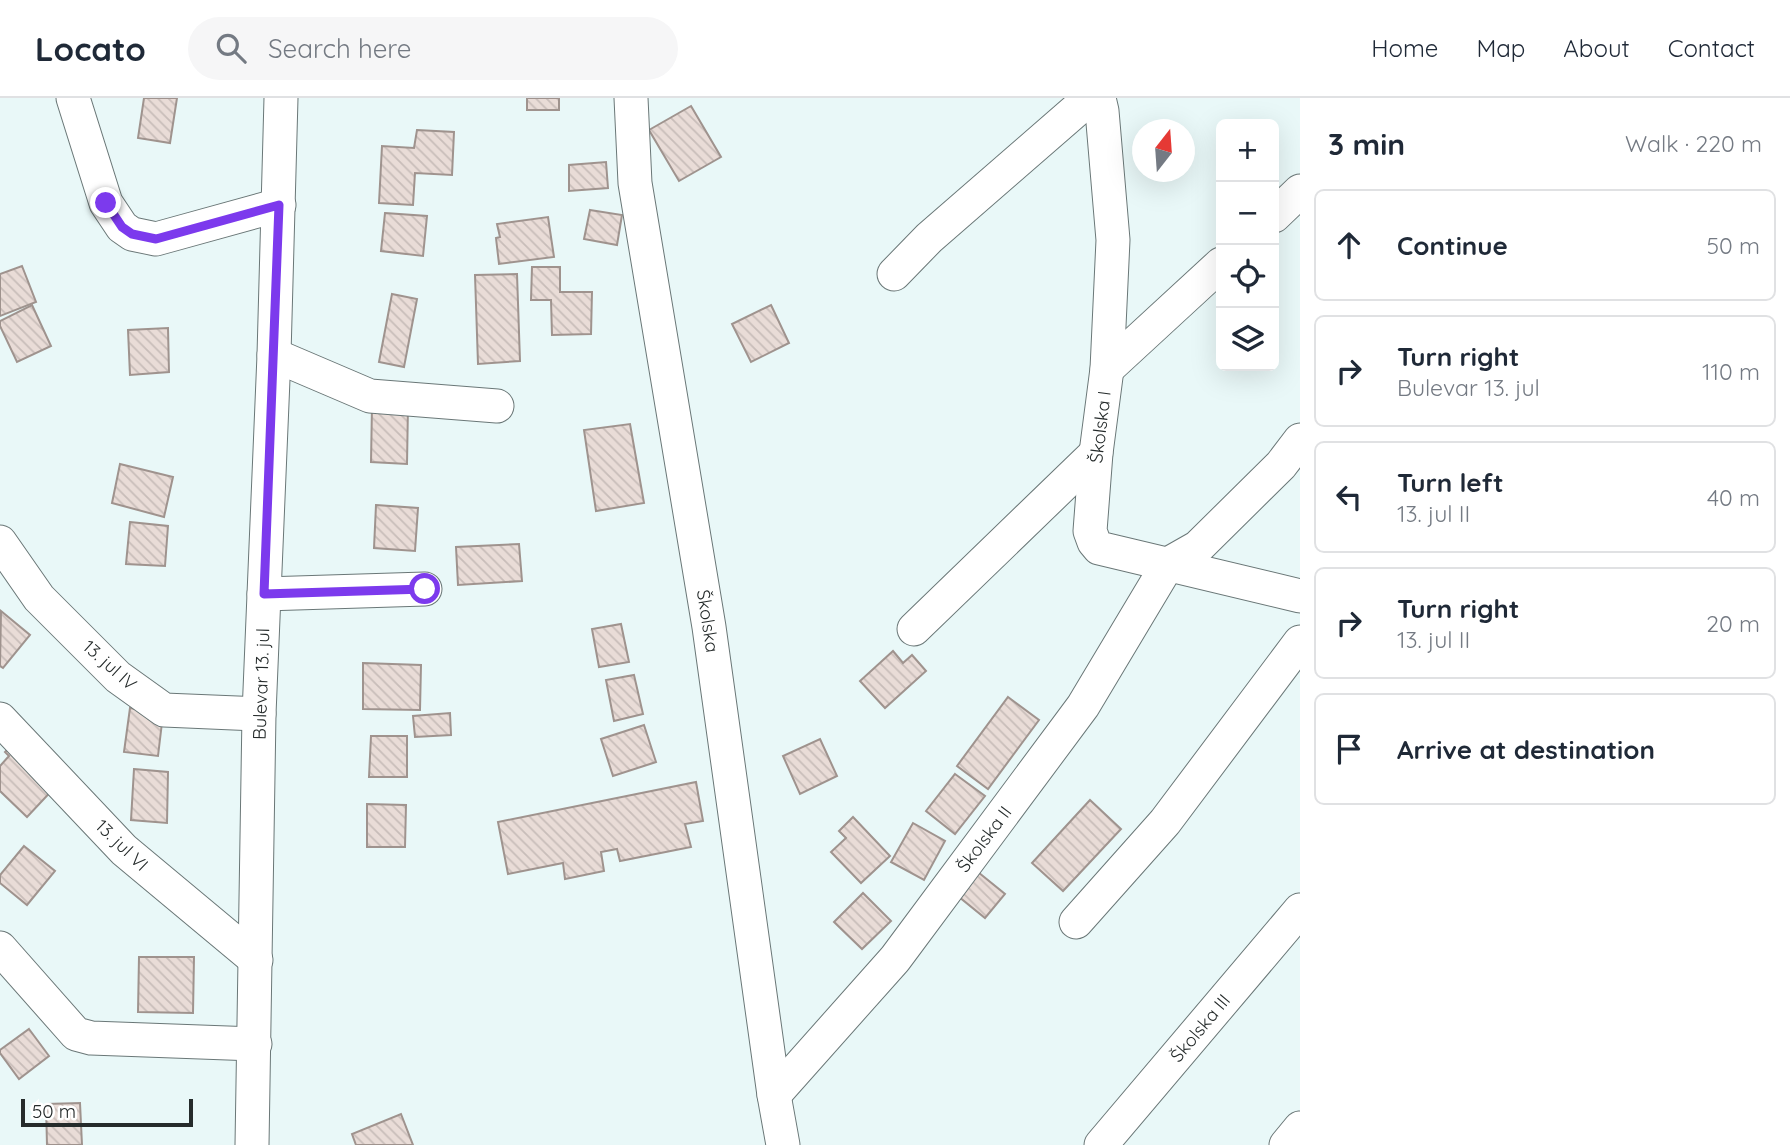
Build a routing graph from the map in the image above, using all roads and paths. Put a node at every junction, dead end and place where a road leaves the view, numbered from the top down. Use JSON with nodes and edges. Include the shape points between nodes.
{"nodes":[{"id":1,"x":73,"y":98,"type":"edge"},
{"id":2,"x":281,"y":98,"type":"edge"},
{"id":3,"x":631,"y":98,"type":"edge"},
{"id":4,"x":1099,"y":99,"type":"edge"},
{"id":5,"x":1300,"y":191,"type":"edge"},
{"id":6,"x":279,"y":205,"type":"junction"},
{"id":7,"x":1279,"y":211,"type":"edge"},
{"id":8,"x":1216,"y":269,"type":"edge"},
{"id":9,"x":894,"y":274,"type":"dead end"},
{"id":10,"x":274,"y":355,"type":"junction"},
{"id":11,"x":1107,"y":369,"type":"junction"},
{"id":12,"x":497,"y":406,"type":"dead end"},
{"id":13,"x":1300,"y":440,"type":"edge"},
{"id":14,"x":1096,"y":453,"type":"junction"},
{"id":15,"x":0,"y":542,"type":"edge"},
{"id":16,"x":1168,"y":564,"type":"junction"},
{"id":17,"x":425,"y":589,"type":"dead end"},
{"id":18,"x":264,"y":594,"type":"junction"},
{"id":19,"x":1300,"y":596,"type":"edge"},
{"id":20,"x":914,"y":629,"type":"dead end"},
{"id":21,"x":1300,"y":642,"type":"edge"},
{"id":22,"x":259,"y":714,"type":"junction"},
{"id":23,"x":0,"y":719,"type":"edge"},
{"id":24,"x":1300,"y":910,"type":"edge"},
{"id":25,"x":1076,"y":922,"type":"dead end"},
{"id":26,"x":0,"y":948,"type":"edge"},
{"id":27,"x":256,"y":960,"type":"junction"},
{"id":28,"x":254,"y":1044,"type":"junction"},
{"id":29,"x":774,"y":1095,"type":"junction"},
{"id":30,"x":1300,"y":1128,"type":"edge"},
{"id":31,"x":252,"y":1145,"type":"edge"},
{"id":32,"x":783,"y":1145,"type":"edge"},
{"id":33,"x":1101,"y":1145,"type":"edge"},
{"id":34,"x":1286,"y":1145,"type":"edge"}],
"edges":[{"from":1,"to":6,"type":"street","via":[[106,203],[132,234],[156,239]]},
{"from":2,"to":6,"type":"street","name":"Bulevar 13. jul"},
{"from":3,"to":29,"type":"street","name":"Školska","via":[[635,183],[709,626]]},
{"from":4,"to":9,"type":"street","via":[[929,238]]},
{"from":4,"to":11,"type":"street","name":"Školska I","via":[[1113,240]]},
{"from":5,"to":7,"type":"street"},
{"from":6,"to":10,"type":"street","name":"Bulevar 13. jul"},
{"from":8,"to":11,"type":"street"},
{"from":10,"to":12,"type":"street","via":[[370,396]]},
{"from":10,"to":18,"type":"street","name":"Bulevar 13. jul"},
{"from":11,"to":14,"type":"street","name":"Školska I"},
{"from":13,"to":16,"type":"street","via":[[1198,547]]},
{"from":14,"to":16,"type":"street","name":"Školska I","via":[[1090,531],[1094,542],[1099,548]]},
{"from":14,"to":20,"type":"street"},
{"from":15,"to":22,"type":"street","name":"13. jul IV","via":[[39,597],[118,677],[164,710]]},
{"from":16,"to":19,"type":"street","name":"Školska I"},
{"from":16,"to":29,"type":"street","name":"Školska II","via":[[1083,706],[977,849],[895,959]]},
{"from":17,"to":18,"type":"street"},
{"from":18,"to":22,"type":"street","name":"Bulevar 13. jul"},
{"from":21,"to":25,"type":"street","via":[[1165,822]]},
{"from":22,"to":27,"type":"street","name":"Bulevar 13. jul"},
{"from":23,"to":27,"type":"street","name":"13. jul VI","via":[[124,850]]},
{"from":24,"to":33,"type":"street","name":"Školska III"},
{"from":26,"to":28,"type":"street","via":[[76,1034]]},
{"from":27,"to":28,"type":"street","name":"Bulevar 13. jul"},
{"from":28,"to":31,"type":"street","name":"Bulevar 13. jul"},
{"from":29,"to":32,"type":"street","name":"Školska"},
{"from":30,"to":34,"type":"street"}]}
